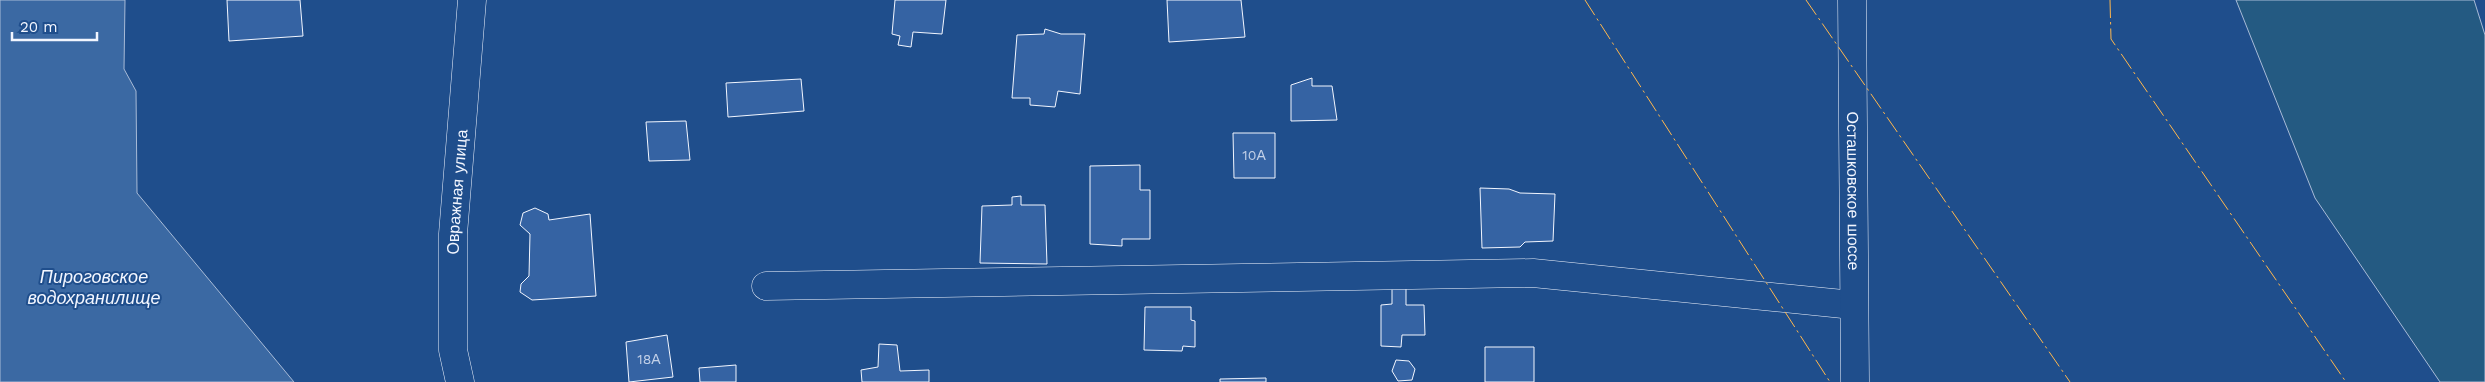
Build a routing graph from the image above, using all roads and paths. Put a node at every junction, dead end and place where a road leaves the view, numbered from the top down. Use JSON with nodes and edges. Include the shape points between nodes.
{"nodes":[{"id":1,"x":472,"y":0,"type":"edge"},
{"id":2,"x":1852,"y":0,"type":"edge"},
{"id":3,"x":766,"y":286,"type":"dead end"},
{"id":4,"x":1853,"y":306,"type":"junction"},
{"id":5,"x":460,"y":382,"type":"edge"},
{"id":6,"x":1855,"y":382,"type":"edge"}],
"edges":[{"from":1,"to":5,"type":"street","name":"Овражная улица","via":[[453,234],[453,350]]},
{"from":2,"to":4,"type":"street","name":"Осташковское шоссе"},
{"from":3,"to":4,"type":"street","via":[[1533,273]]},
{"from":4,"to":6,"type":"street","name":"Осташковское шоссе"}]}
